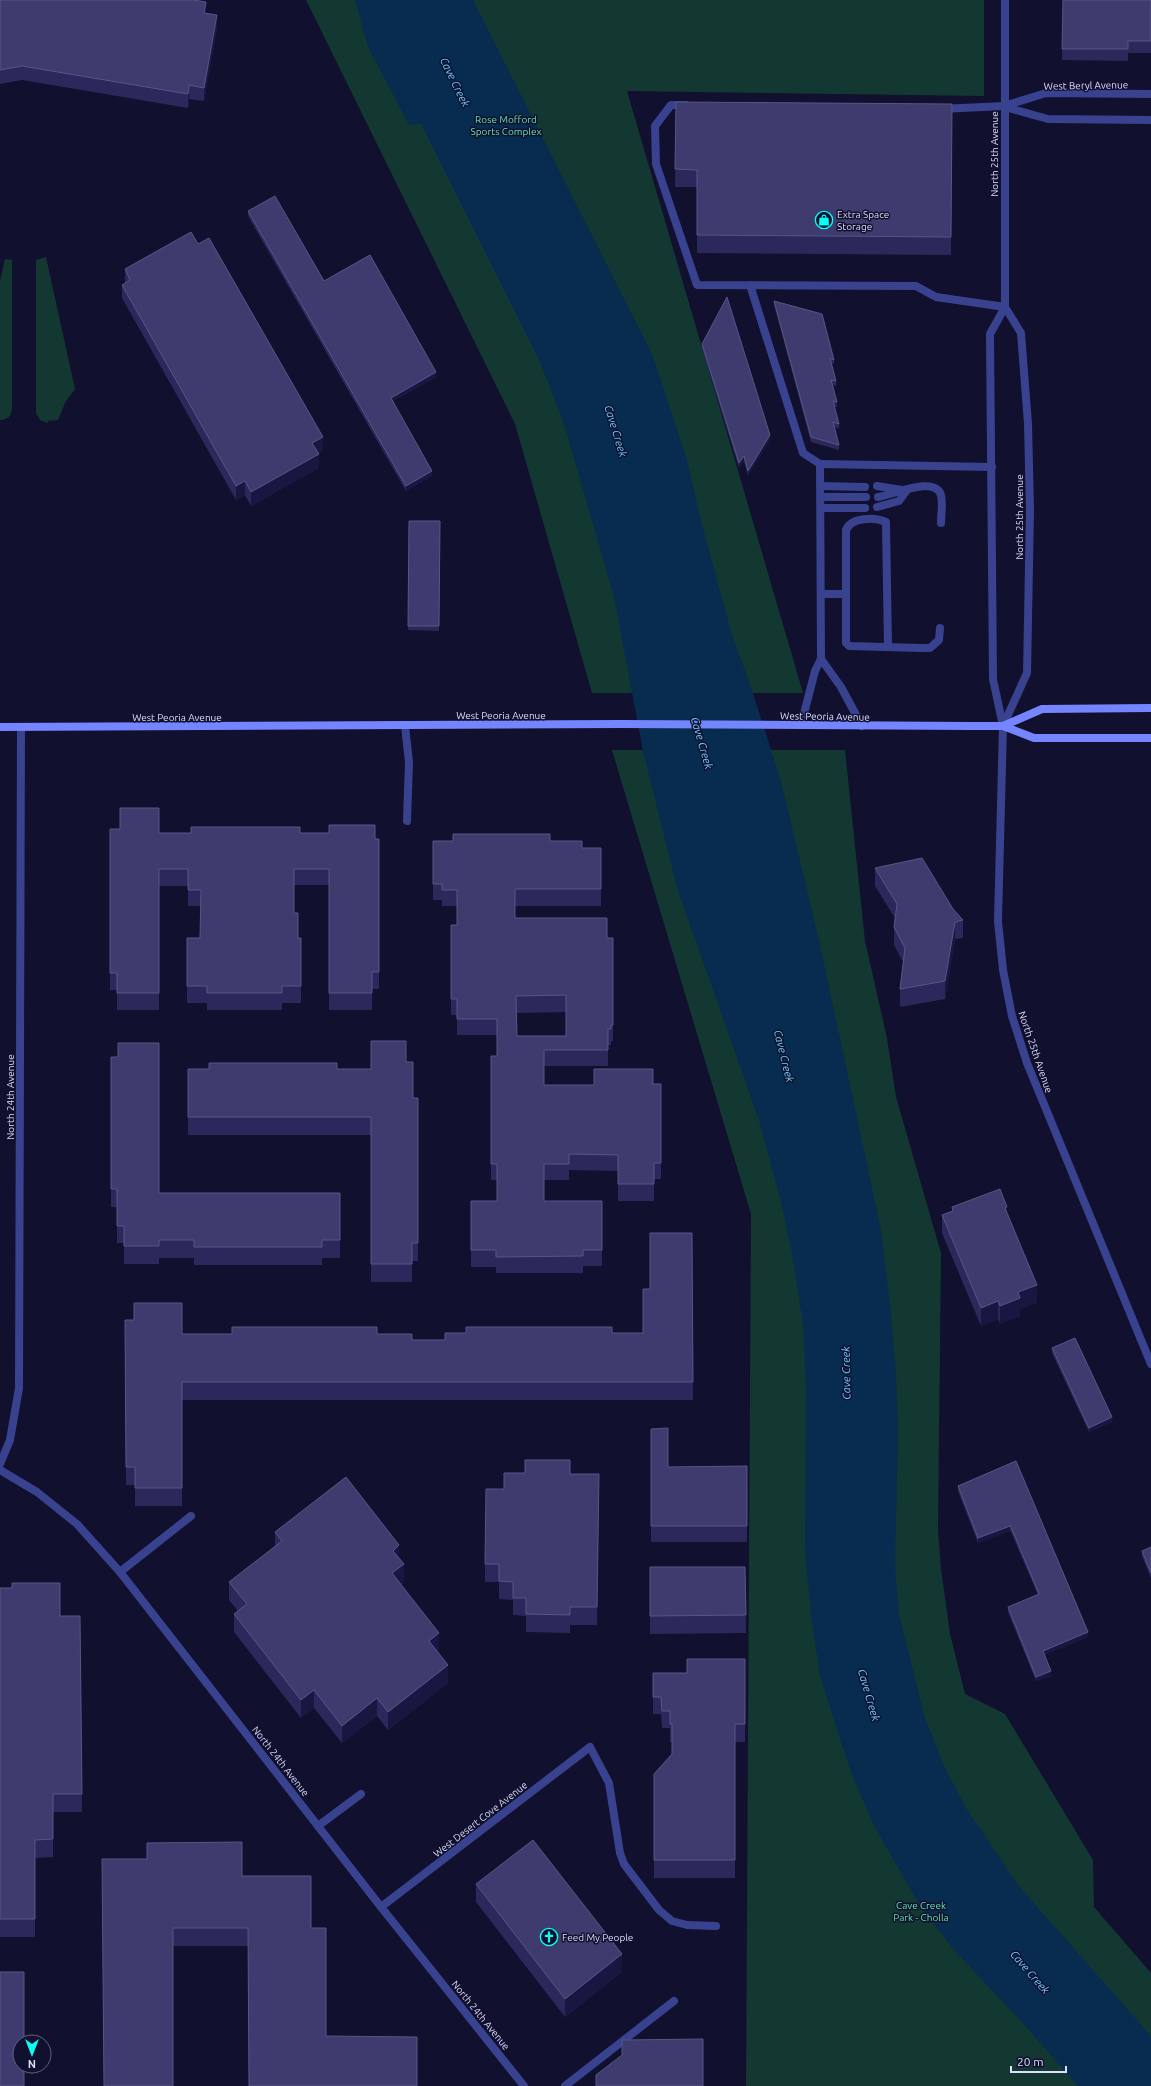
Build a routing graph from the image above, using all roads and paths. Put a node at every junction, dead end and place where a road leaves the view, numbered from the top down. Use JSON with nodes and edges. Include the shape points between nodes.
{"nodes":[{"id":1,"x":1005,"y":0,"type":"edge"},
{"id":2,"x":1151,"y":94,"type":"edge"},
{"id":3,"x":695,"y":105,"type":"edge"},
{"id":4,"x":1004,"y":106,"type":"junction"},
{"id":5,"x":933,"y":108,"type":"edge"},
{"id":6,"x":1151,"y":120,"type":"edge"},
{"id":7,"x":750,"y":285,"type":"junction"},
{"id":8,"x":1005,"y":308,"type":"junction"},
{"id":9,"x":820,"y":464,"type":"junction"},
{"id":10,"x":992,"y":467,"type":"junction"},
{"id":11,"x":820,"y":486,"type":"junction"},
{"id":12,"x":877,"y":486,"type":"dead end"},
{"id":13,"x":865,"y":487,"type":"dead end"},
{"id":14,"x":907,"y":490,"type":"junction"},
{"id":15,"x":821,"y":497,"type":"junction"},
{"id":16,"x":866,"y":497,"type":"dead end"},
{"id":17,"x":878,"y":497,"type":"dead end"},
{"id":18,"x":877,"y":507,"type":"dead end"},
{"id":19,"x":821,"y":508,"type":"junction"},
{"id":20,"x":865,"y":508,"type":"dead end"},
{"id":21,"x":941,"y":523,"type":"dead end"},
{"id":22,"x":821,"y":594,"type":"junction"},
{"id":23,"x":845,"y":594,"type":"junction"},
{"id":24,"x":940,"y":628,"type":"dead end"},
{"id":25,"x":888,"y":648,"type":"junction"},
{"id":26,"x":822,"y":659,"type":"junction"},
{"id":27,"x":1151,"y":708,"type":"edge"},
{"id":28,"x":801,"y":725,"type":"junction"},
{"id":29,"x":405,"y":726,"type":"junction"},
{"id":30,"x":862,"y":726,"type":"junction"},
{"id":31,"x":1003,"y":726,"type":"junction"},
{"id":32,"x":0,"y":727,"type":"edge"},
{"id":33,"x":21,"y":728,"type":"junction"},
{"id":34,"x":1151,"y":738,"type":"edge"},
{"id":35,"x":407,"y":821,"type":"dead end"},
{"id":36,"x":1151,"y":1364,"type":"edge"},
{"id":37,"x":0,"y":1464,"type":"edge"},
{"id":38,"x":0,"y":1470,"type":"edge"},
{"id":39,"x":191,"y":1516,"type":"dead end"},
{"id":40,"x":120,"y":1572,"type":"junction"},
{"id":41,"x":360,"y":1794,"type":"dead end"},
{"id":42,"x":318,"y":1826,"type":"junction"},
{"id":43,"x":382,"y":1908,"type":"junction"},
{"id":44,"x":716,"y":1926,"type":"dead end"},
{"id":45,"x":674,"y":2001,"type":"dead end"},
{"id":46,"x":524,"y":2086,"type":"edge"},
{"id":47,"x":565,"y":2086,"type":"edge"}],
"edges":[{"from":1,"to":4,"type":"street","name":"North 25th Avenue"},
{"from":2,"to":4,"type":"street","name":"West Beryl Avenue","via":[[1046,93]]},
{"from":3,"to":7,"type":"street","via":[[671,105],[654,126],[656,164],[697,285]]},
{"from":4,"to":5,"type":"street","via":[[973,109]]},
{"from":4,"to":6,"type":"street","via":[[1048,119]]},
{"from":4,"to":8,"type":"street","name":"North 25th Avenue"},
{"from":7,"to":8,"type":"street","via":[[916,286],[936,297]]},
{"from":7,"to":9,"type":"street","via":[[803,454]]},
{"from":8,"to":10,"type":"street","name":"North 25th Avenue","via":[[990,334]]},
{"from":8,"to":31,"type":"street","name":"North 25th Avenue","via":[[1021,333],[1028,424],[1030,510],[1027,673]]},
{"from":9,"to":10,"type":"street"},
{"from":9,"to":11,"type":"street"},
{"from":10,"to":31,"type":"street","name":"North 25th Avenue","via":[[993,679]]},
{"from":11,"to":13,"type":"street"},
{"from":11,"to":15,"type":"street"},
{"from":12,"to":14,"type":"street"},
{"from":14,"to":17,"type":"street"},
{"from":14,"to":18,"type":"street","via":[[899,501]]},
{"from":14,"to":21,"type":"street","via":[[924,485],[939,490]]},
{"from":15,"to":16,"type":"street"},
{"from":15,"to":19,"type":"street"},
{"from":19,"to":20,"type":"street"},
{"from":19,"to":22,"type":"street"},
{"from":22,"to":23,"type":"street"},
{"from":22,"to":26,"type":"street"},
{"from":23,"to":25,"type":"street","via":[[846,643],[849,646]]},
{"from":23,"to":25,"type":"street","via":[[848,524],[863,520],[886,522]]},
{"from":24,"to":25,"type":"street","via":[[939,640],[930,648]]},
{"from":26,"to":28,"type":"street","via":[[815,671]]},
{"from":26,"to":30,"type":"street"},
{"from":27,"to":31,"type":"main road","name":"West Peoria Avenue","via":[[1042,709]]},
{"from":28,"to":29,"type":"main road","name":"West Peoria Avenue"},
{"from":28,"to":30,"type":"main road","name":"West Peoria Avenue"},
{"from":29,"to":33,"type":"main road","name":"West Peoria Avenue"},
{"from":29,"to":35,"type":"street","via":[[409,762]]},
{"from":30,"to":31,"type":"main road","name":"West Peoria Avenue"},
{"from":31,"to":34,"type":"main road","name":"West Peoria Avenue","via":[[1034,738]]},
{"from":31,"to":36,"type":"street","name":"North 25th Avenue","via":[[998,921],[1003,970],[1012,1016],[1040,1097]]},
{"from":32,"to":33,"type":"main road","name":"West Peoria Avenue"},
{"from":33,"to":37,"type":"street","name":"North 24th Avenue","via":[[19,1388],[10,1440]]},
{"from":38,"to":40,"type":"street","name":"North 24th Avenue","via":[[37,1492],[77,1524]]},
{"from":39,"to":40,"type":"street"},
{"from":40,"to":42,"type":"street","name":"North 24th Avenue"},
{"from":41,"to":42,"type":"street"},
{"from":42,"to":43,"type":"street","name":"North 24th Avenue"},
{"from":43,"to":44,"type":"street","name":"West Desert Cove Avenue","via":[[590,1746],[608,1784],[620,1852],[628,1870],[659,1910],[672,1921],[686,1925]]},
{"from":43,"to":46,"type":"street","name":"North 24th Avenue"},
{"from":45,"to":47,"type":"street"}]}
